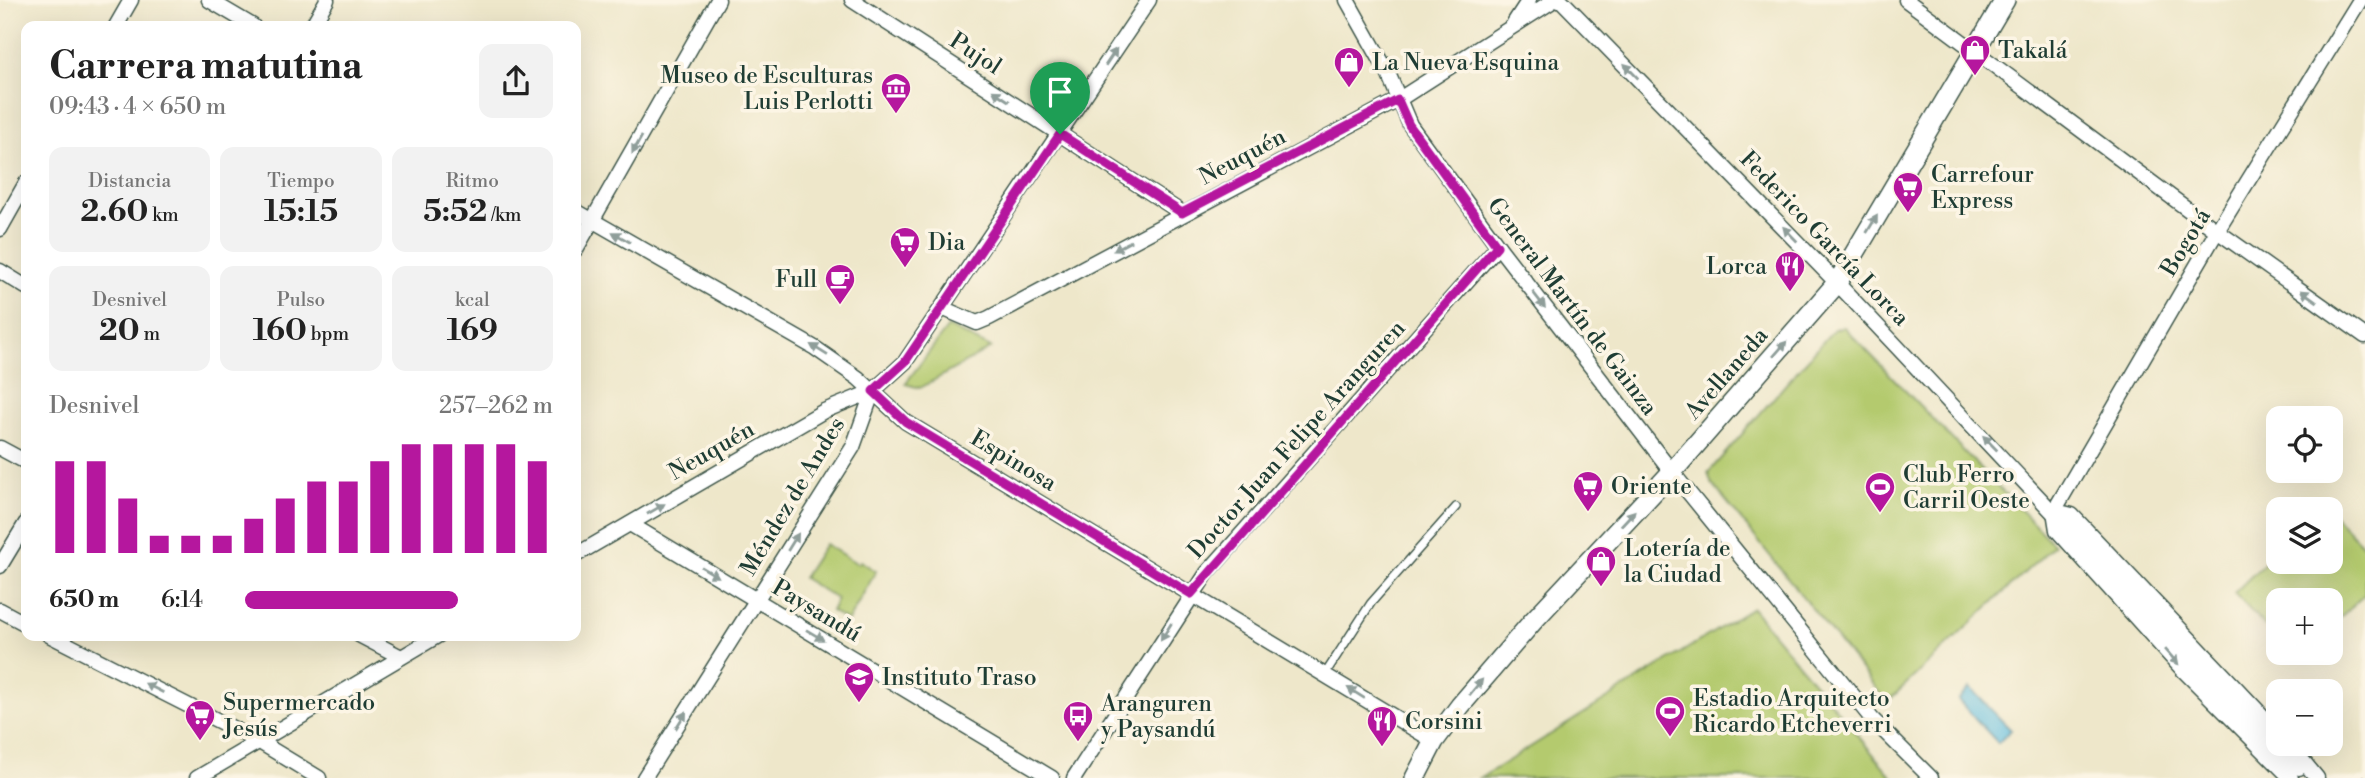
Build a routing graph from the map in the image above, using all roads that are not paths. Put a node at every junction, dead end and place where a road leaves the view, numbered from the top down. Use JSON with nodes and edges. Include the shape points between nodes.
{"nodes":[{"id":1,"x":131,"y":0,"type":"edge"},
{"id":2,"x":209,"y":0,"type":"edge"},
{"id":3,"x":327,"y":0,"type":"edge"},
{"id":4,"x":718,"y":0,"type":"edge"},
{"id":5,"x":852,"y":0,"type":"edge"},
{"id":6,"x":1149,"y":0,"type":"edge"},
{"id":7,"x":1347,"y":0,"type":"edge"},
{"id":8,"x":1529,"y":0,"type":"edge"},
{"id":9,"x":1554,"y":0,"type":"edge"},
{"id":10,"x":1561,"y":0,"type":"edge"},
{"id":11,"x":1906,"y":0,"type":"edge"},
{"id":12,"x":2006,"y":0,"type":"edge"},
{"id":13,"x":2360,"y":0,"type":"edge"},
{"id":14,"x":119,"y":21,"type":"edge"},
{"id":15,"x":245,"y":21,"type":"edge"},
{"id":16,"x":315,"y":21,"type":"edge"},
{"id":17,"x":1507,"y":32,"type":"junction"},
{"id":18,"x":1976,"y":50,"type":"junction"},
{"id":19,"x":1398,"y":100,"type":"junction"},
{"id":20,"x":1060,"y":134,"type":"junction"},
{"id":21,"x":21,"y":192,"type":"edge"},
{"id":22,"x":1182,"y":213,"type":"junction"},
{"id":23,"x":581,"y":214,"type":"edge"},
{"id":24,"x":592,"y":220,"type":"junction"},
{"id":25,"x":0,"y":229,"type":"edge"},
{"id":26,"x":2217,"y":231,"type":"junction"},
{"id":27,"x":581,"y":240,"type":"edge"},
{"id":28,"x":1497,"y":246,"type":"junction"},
{"id":29,"x":0,"y":271,"type":"edge"},
{"id":30,"x":1838,"y":283,"type":"junction"},
{"id":31,"x":21,"y":284,"type":"edge"},
{"id":32,"x":942,"y":308,"type":"junction"},
{"id":33,"x":2365,"y":336,"type":"edge"},
{"id":34,"x":873,"y":391,"type":"junction"},
{"id":35,"x":0,"y":448,"type":"edge"},
{"id":36,"x":21,"y":459,"type":"edge"},
{"id":37,"x":1672,"y":472,"type":"junction"},
{"id":38,"x":1456,"y":507,"type":"dead end"},
{"id":39,"x":2054,"y":511,"type":"junction"},
{"id":40,"x":630,"y":524,"type":"junction"},
{"id":41,"x":21,"y":531,"type":"edge"},
{"id":42,"x":581,"y":552,"type":"edge"},
{"id":43,"x":0,"y":566,"type":"edge"},
{"id":44,"x":1191,"y":594,"type":"junction"},
{"id":45,"x":757,"y":600,"type":"junction"},
{"id":46,"x":0,"y":610,"type":"edge"},
{"id":47,"x":21,"y":621,"type":"edge"},
{"id":48,"x":61,"y":641,"type":"edge"},
{"id":49,"x":370,"y":641,"type":"edge"},
{"id":50,"x":429,"y":641,"type":"edge"},
{"id":51,"x":401,"y":657,"type":"junction"},
{"id":52,"x":1325,"y":674,"type":"junction"},
{"id":53,"x":2266,"y":720,"type":"edge"},
{"id":54,"x":258,"y":741,"type":"junction"},
{"id":55,"x":1434,"y":741,"type":"junction"},
{"id":56,"x":2299,"y":756,"type":"edge"},
{"id":57,"x":2295,"y":773,"type":"edge"},
{"id":58,"x":197,"y":778,"type":"edge"},
{"id":59,"x":320,"y":778,"type":"edge"},
{"id":60,"x":644,"y":778,"type":"edge"},
{"id":61,"x":1052,"y":778,"type":"edge"},
{"id":62,"x":1074,"y":778,"type":"edge"},
{"id":63,"x":1415,"y":778,"type":"edge"},
{"id":64,"x":1931,"y":778,"type":"edge"},
{"id":65,"x":2317,"y":778,"type":"edge"}],
"edges":[{"from":1,"to":14,"type":"street"},
{"from":2,"to":15,"type":"street"},
{"from":3,"to":16,"type":"street"},
{"from":4,"to":24,"type":"street","one_way":true},
{"from":20,"to":5,"type":"street","name":"Pujol","one_way":true},
{"from":20,"to":6,"type":"street","name":"Méndez de Andes","one_way":true},
{"from":7,"to":19,"type":"street","name":"General Martín de Gainza"},
{"from":8,"to":17,"type":"street"},
{"from":9,"to":17,"type":"street","name":"Neuquén"},
{"from":30,"to":10,"type":"street","name":"Federico García Lorca","one_way":true},
{"from":11,"to":18,"type":"street"},
{"from":12,"to":18,"type":"street","name":"Avellaneda"},
{"from":13,"to":26,"type":"street","name":"Bogotá"},
{"from":17,"to":19,"type":"street","name":"Neuquén"},
{"from":18,"to":26,"type":"street"},
{"from":30,"to":18,"type":"street","name":"Avellaneda","one_way":true},
{"from":19,"to":22,"type":"street","name":"Neuquén"},
{"from":19,"to":28,"type":"street","name":"General Martín de Gainza","via":[[1409,125]]},
{"from":20,"to":22,"type":"street","name":"Pujol"},
{"from":20,"to":32,"type":"street","name":"Méndez de Andes"},
{"from":21,"to":25,"type":"street"},
{"from":22,"to":32,"type":"street","name":"Neuquén","one_way":true,"via":[[977,323]]},
{"from":23,"to":24,"type":"street","name":"Espinosa"},
{"from":24,"to":27,"type":"street"},
{"from":34,"to":24,"type":"street","name":"Espinosa","one_way":true,"via":[[815,348]]},
{"from":33,"to":26,"type":"street","one_way":true},
{"from":26,"to":39,"type":"street","name":"Bogotá"},
{"from":28,"to":37,"type":"street","name":"General Martín de Gainza","one_way":true},
{"from":28,"to":44,"type":"street","name":"Doctor Juan Felipe Aranguren"},
{"from":29,"to":31,"type":"street"},
{"from":37,"to":30,"type":"street","name":"Avellaneda","one_way":true},
{"from":39,"to":30,"type":"street","name":"Federico García Lorca","one_way":true},
{"from":32,"to":34,"type":"street","name":"Méndez de Andes","via":[[905,362]]},
{"from":40,"to":34,"type":"street","name":"Neuquén","one_way":true,"via":[[824,411]]},
{"from":34,"to":44,"type":"street","name":"Espinosa","via":[[906,422]]},
{"from":45,"to":34,"type":"street","name":"Méndez de Andes","one_way":true,"via":[[853,447]]},
{"from":35,"to":36,"type":"street"},
{"from":55,"to":37,"type":"street","name":"Avellaneda","one_way":true,"via":[[1534,620]]},
{"from":37,"to":64,"type":"street","name":"General Martín de Gainza","via":[[1872,719]]},
{"from":38,"to":52,"type":"lane","via":[[1378,595]]},
{"from":39,"to":53,"type":"street","name":"Federico García Lorca","via":[[2072,515]]},
{"from":39,"to":57,"type":"street","name":"Federico García Lorca"},
{"from":40,"to":42,"type":"street","name":"Neuquén"},
{"from":40,"to":45,"type":"street","name":"Paysandú","one_way":true},
{"from":41,"to":43,"type":"street"},
{"from":44,"to":52,"type":"street","name":"Espinosa"},
{"from":44,"to":62,"type":"street","name":"Doctor Juan Felipe Aranguren","one_way":true},
{"from":60,"to":45,"type":"street","name":"Méndez de Andes","one_way":true},
{"from":45,"to":61,"type":"street","name":"Paysandú","one_way":true},
{"from":46,"to":47,"type":"street"},
{"from":54,"to":48,"type":"street","one_way":true},
{"from":49,"to":51,"type":"street"},
{"from":50,"to":51,"type":"street"},
{"from":51,"to":54,"type":"street"},
{"from":55,"to":52,"type":"street","name":"Espinosa","one_way":true},
{"from":54,"to":58,"type":"street"},
{"from":54,"to":59,"type":"street"},
{"from":55,"to":63,"type":"street","name":"Avellaneda"},
{"from":56,"to":65,"type":"street"}]}
